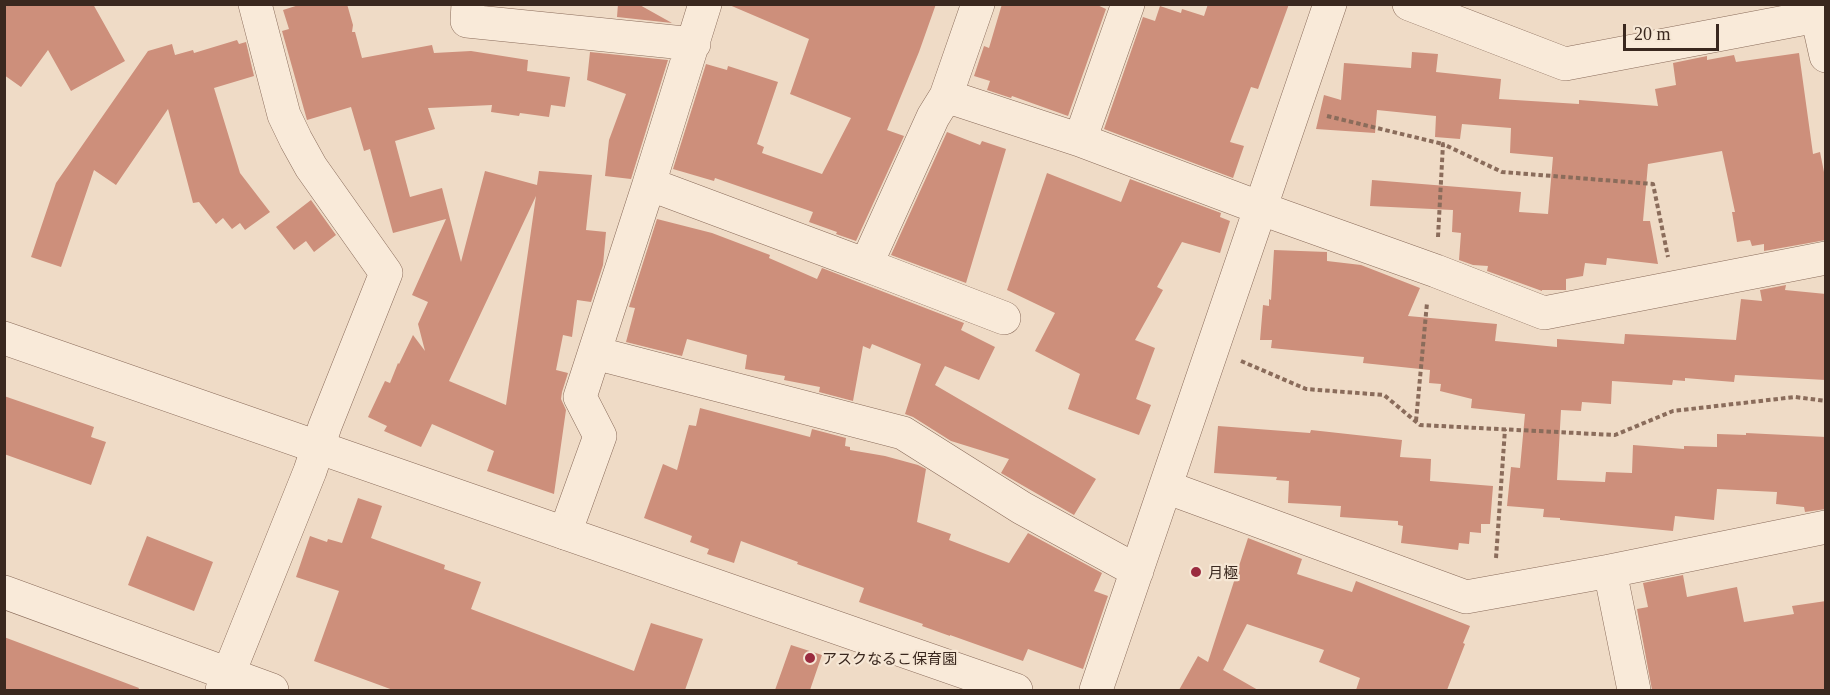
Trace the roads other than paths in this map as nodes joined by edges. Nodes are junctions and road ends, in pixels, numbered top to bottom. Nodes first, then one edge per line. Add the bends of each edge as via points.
1 (255, 4) edge
2 (468, 4) edge
3 (705, 4) edge
4 (978, 4) edge
5 (1128, 4) edge
6 (1330, 4) edge
7 (1409, 4) edge
8 (1818, 10) edge
9 (694, 44) junction
10 (1826, 56) edge
11 (946, 96) junction
12 (1080, 140) junction
13 (649, 184) junction
14 (1260, 208) junction
15 (1826, 258) edge
16 (866, 265) junction
17 (1004, 318) dead end
18 (4, 338) edge
19 (595, 353) junction
20 (318, 448) junction
21 (1166, 487) junction
22 (1826, 527) edge
23 (566, 533) junction
24 (1137, 571) junction
25 (1610, 571) junction
26 (4, 592) edge
27 (225, 682) edge
28 (272, 690) edge
29 (1016, 690) edge
30 (1096, 690) edge
31 (1634, 690) edge

1 - 20 street via 284,115 296,140 386,273
2 - 9 street via 467,21
3 - 9 street
4 - 11 street
5 - 12 street
6 - 14 street
7 - 8 street via 1565,64
8 - 10 street
9 - 13 street
11 - 12 street
11 - 16 street
12 - 14 street
13 - 16 street
13 - 19 street
14 - 15 street via 1544,313
14 - 21 street
16 - 17 street
18 - 20 street
19 - 23 street via 580,397 600,436
19 - 24 street via 903,433 1022,508
20 - 23 street
20 - 27 street
21 - 24 street
21 - 25 street via 1466,597
22 - 25 street
23 - 29 street
24 - 30 street
25 - 31 street
26 - 27 street
27 - 28 street

